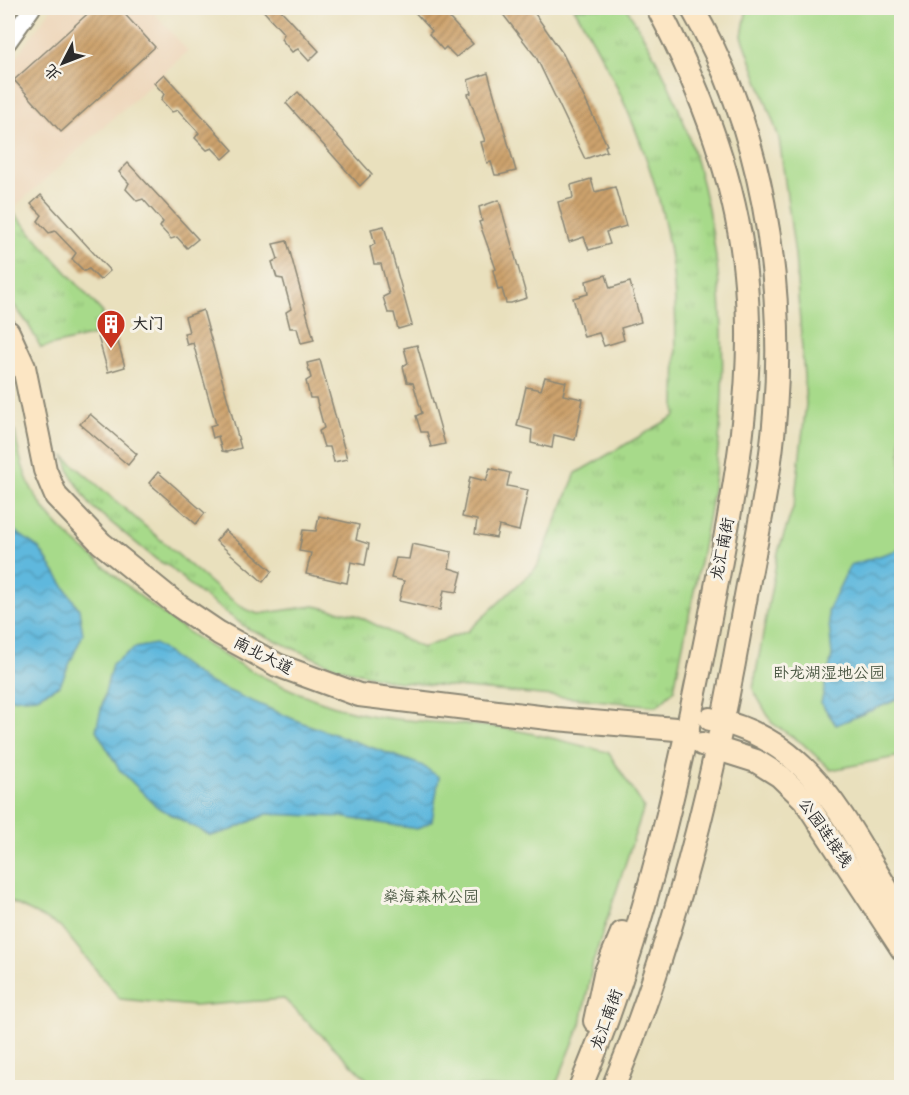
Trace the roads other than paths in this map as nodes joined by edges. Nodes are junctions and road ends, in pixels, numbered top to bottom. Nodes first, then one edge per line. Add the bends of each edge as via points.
1 (32, 8) edge
2 (658, 8) edge
3 (692, 8) edge
4 (8, 42) edge
5 (8, 332) edge
6 (723, 721) junction
7 (688, 728) junction
8 (717, 747) junction
9 (902, 913) edge
10 (902, 949) edge
11 (580, 1088) edge
12 (613, 1088) edge

1 - 4 street
2 - 7 main road, 龙汇南街 via 702,102 734,199 745,273 748,339 746,406 732,502
3 - 6 main road, 龙汇南街 via 732,87 761,189 773,266 777,341 775,415
5 - 7 main road, 南北大道 via 24,367 45,470 56,496 101,543 219,633 277,665 359,695 556,719
6 - 7 main road, 公园连接线
6 - 8 main road, 龙汇南街
6 - 9 main road, 公园连接线 via 767,739 796,758 846,820
7 - 8 main road, 公园连接线
7 - 11 main road, 龙汇南街 via 635,937 602,1037
8 - 10 main road, 公园连接线 via 756,761 780,776 804,800
8 - 12 main road, 龙汇南街 via 668,938

